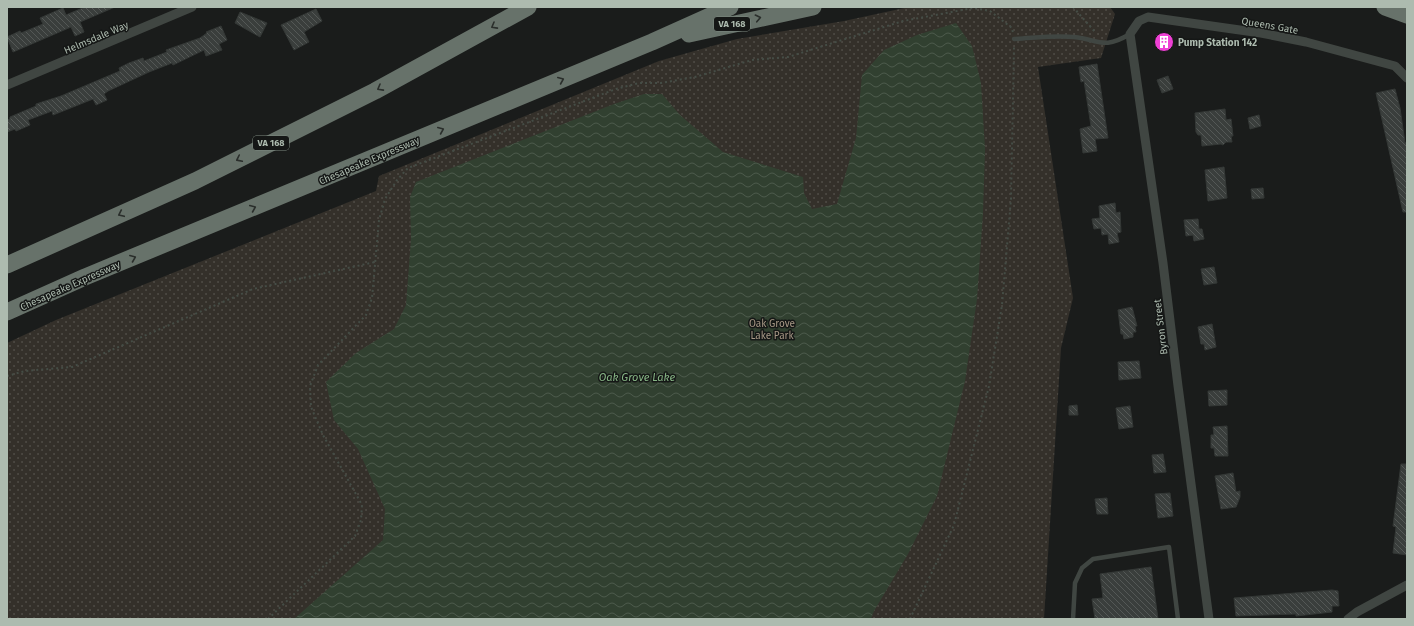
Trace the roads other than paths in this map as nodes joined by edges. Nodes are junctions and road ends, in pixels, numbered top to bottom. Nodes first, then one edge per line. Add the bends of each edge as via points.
1 (192, 7) edge
2 (528, 7) edge
3 (730, 7) edge
4 (813, 7) edge
5 (1385, 7) edge
6 (1407, 15) edge
7 (1130, 34) junction
8 (1014, 39) road end
9 (652, 42) junction
10 (1407, 78) edge
11 (7, 86) edge
12 (7, 266) edge
13 (7, 312) edge
14 (1406, 587) edge
15 (1073, 619) edge
16 (1178, 619) edge
17 (1209, 619) edge
18 (1348, 619) edge

1 - 11 street, Helmsdale Way
2 -> 12 highway, VA 168 via 375,91 195,181
3 - 9 highway, Chesapeake Expressway
9 -> 4 highway, VA 168
5 - 6 highway
7 - 8 lane via 1116,42 1100,43 1074,37
7 - 10 street, Queens Gate via 1139,21 1148,17 1261,33 1360,55 1394,66
7 - 17 street, Byron Street via 1164,263
13 -> 9 highway, Chesapeake Expressway / VA 168 via 85,277
14 - 18 street
15 - 16 lane via 1075,582 1082,568 1093,559 1169,547

